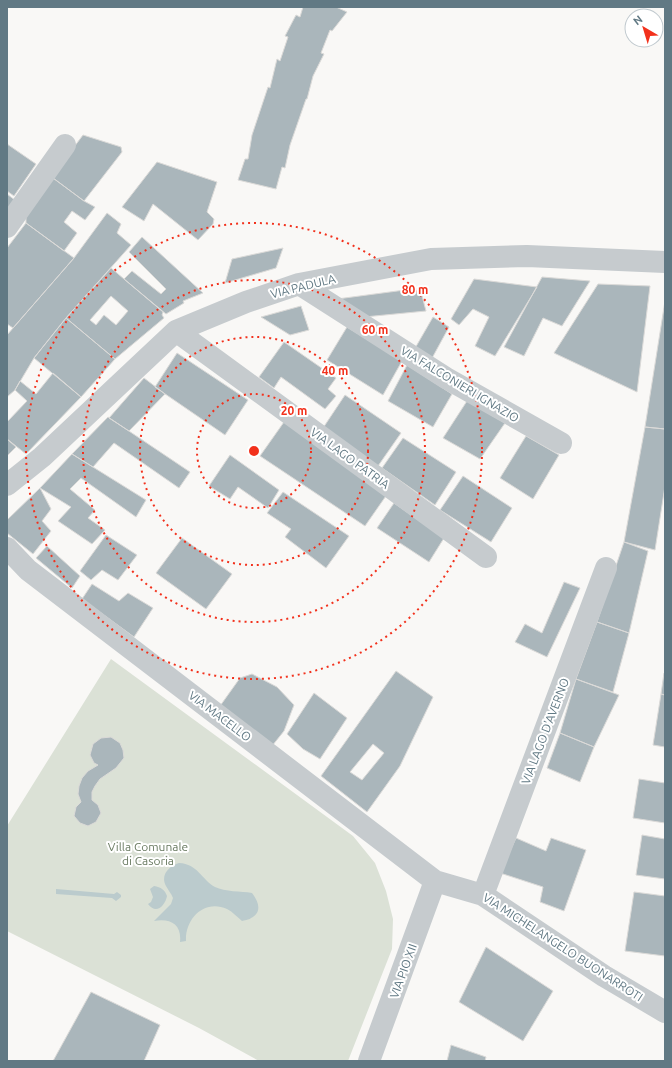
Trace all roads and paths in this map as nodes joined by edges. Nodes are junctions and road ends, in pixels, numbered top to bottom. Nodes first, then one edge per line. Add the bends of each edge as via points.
1 (65, 145) dead end
2 (7, 227) edge
3 (665, 262) edge
4 (299, 284) junction
5 (176, 331) junction
6 (561, 443) dead end
7 (7, 485) edge
8 (7, 548) edge
9 (486, 557) dead end
10 (606, 568) dead end
11 (435, 881) junction
12 (483, 895) junction
13 (665, 1012) edge
14 (369, 1061) edge

1 - 2 street
3 - 4 street, VIA PADULA via 527,256 431,259
4 - 5 street, VIA PADULA via 246,302
4 - 6 street, VIA FALCONIERI IGNAZIO via 446,378
5 - 7 street, VIA PADULA via 42,457
5 - 9 street, VIA LAGO PATRIA
8 - 11 street, VIA MACELLO via 28,570
10 - 12 street, VIA LAGO D'AVERNO
11 - 12 street, VIA MICHELANGELO BUONARROTI
11 - 14 street, VIA PIO XII
12 - 13 street, VIA MICHELANGELO BUONARROTI via 604,976

